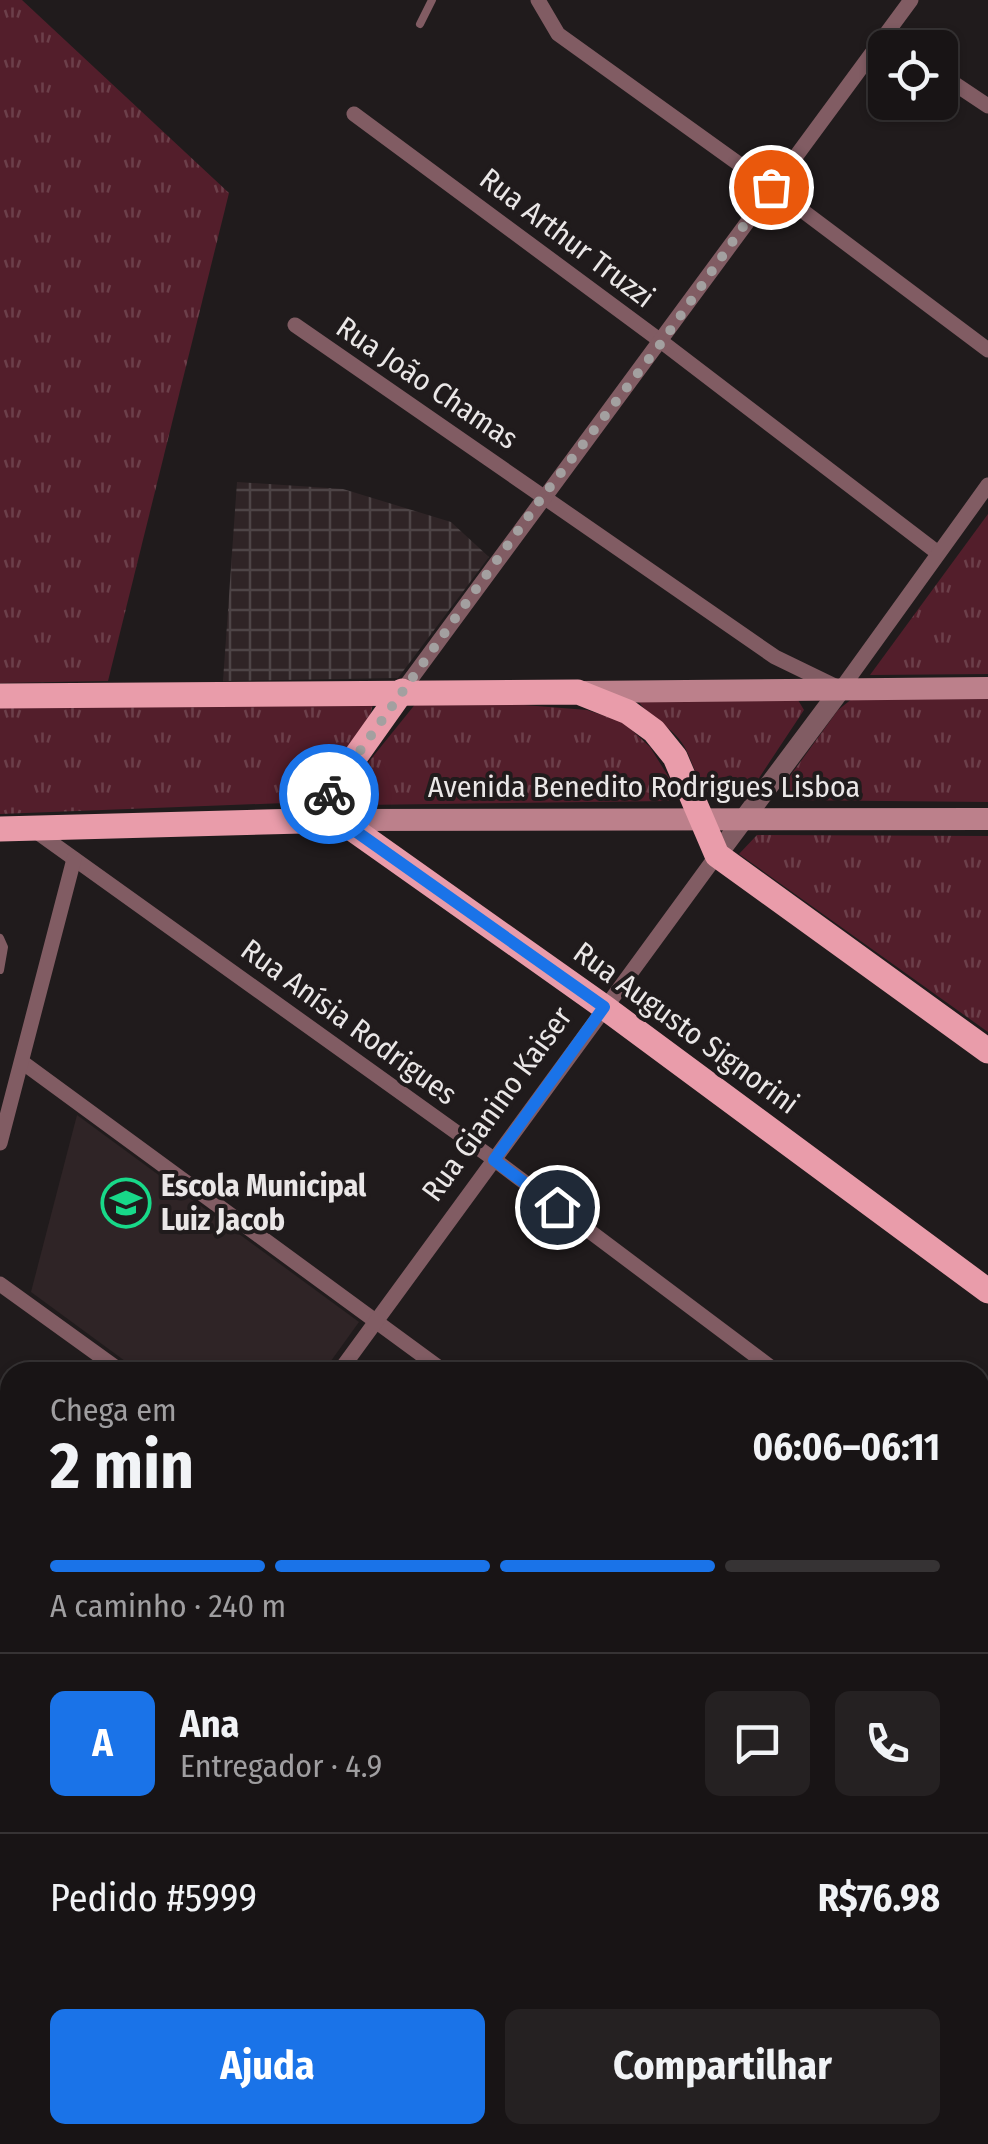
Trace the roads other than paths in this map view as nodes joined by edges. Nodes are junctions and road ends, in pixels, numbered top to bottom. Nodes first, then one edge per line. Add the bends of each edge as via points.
1 (432, 0) edge
2 (538, 0) edge
3 (911, 0) edge
4 (420, 24) dead end
5 (888, 30) edge
6 (868, 56) edge
7 (958, 86) edge
8 (988, 106) edge
9 (354, 114) dead end
10 (771, 187) junction
11 (295, 325) dead end
12 (662, 342) junction
13 (988, 350) edge
14 (988, 485) edge
15 (543, 496) junction
16 (938, 553) junction
17 (775, 657) junction
18 (988, 688) edge
19 (840, 690) junction
20 (402, 691) junction
21 (765, 691) junction
22 (578, 692) junction
23 (0, 696) edge
24 (702, 818) junction
25 (988, 819) edge
26 (343, 820) junction
27 (743, 820) junction
28 (31, 828) junction
29 (0, 829) edge
30 (717, 855) junction
31 (74, 859) junction
32 (0, 938) edge
33 (0, 970) edge
34 (604, 1007) junction
35 (988, 1052) edge
36 (22, 1062) junction
37 (0, 1143) edge
38 (494, 1160) junction
39 (0, 1284) edge
40 (988, 1290) edge
41 (376, 1322) junction
42 (108, 1362) edge
43 (346, 1362) edge
44 (431, 1362) edge
45 (764, 1362) edge

1 - 4 lane
2 - 10 street via 558,34
3 - 5 street
6 - 10 street
7 - 8 street
9 - 12 street, Rua Arthur Truzzi
10 - 12 street
10 - 13 street
11 - 15 street, Rua João Chamas
12 - 15 street
12 - 16 street, Rua Arthur Truzzi
14 - 16 street, Rua Gianino Kaiser
15 - 17 street, Rua João Chamas
15 - 20 street
16 - 19 street, Rua Gianino Kaiser
17 - 19 street, Rua João Chamas
17 - 21 street via 776,675
18 - 19 main road
19 - 21 main road
19 - 27 street, Rua Gianino Kaiser
20 - 22 main road
20 - 23 main road
20 - 26 main road via 324,801
21 - 22 main road
22 - 24 main road via 628,712 654,731 675,757
24 - 26 main road, Avenida Benedito Rodrigues Lisboa
24 - 27 main road, Avenida Benedito Rodrigues Lisboa
24 - 30 main road
25 - 27 main road, Avenida Benedito Rodrigues Lisboa
26 - 28 main road, Avenida Benedito Rodrigues Lisboa
26 - 34 main road, Rua Augusto Signorini
27 - 30 street, Rua Gianino Kaiser
28 - 29 main road, Avenida Benedito Rodrigues Lisboa
28 - 31 street, Rua Anísia Rodrigues
30 - 34 street, Rua Gianino Kaiser
30 - 35 main road
31 - 36 street
31 - 38 street, Rua Anísia Rodrigues
32 - 33 lane
34 - 38 street, Rua Gianino Kaiser
34 - 40 main road, Rua Augusto Signorini
36 - 37 street
36 - 41 street
38 - 41 street, Rua Gianino Kaiser
38 - 45 street, Rua Anísia Rodrigues
39 - 42 street
41 - 43 street, Rua Gianino Kaiser
41 - 44 street

